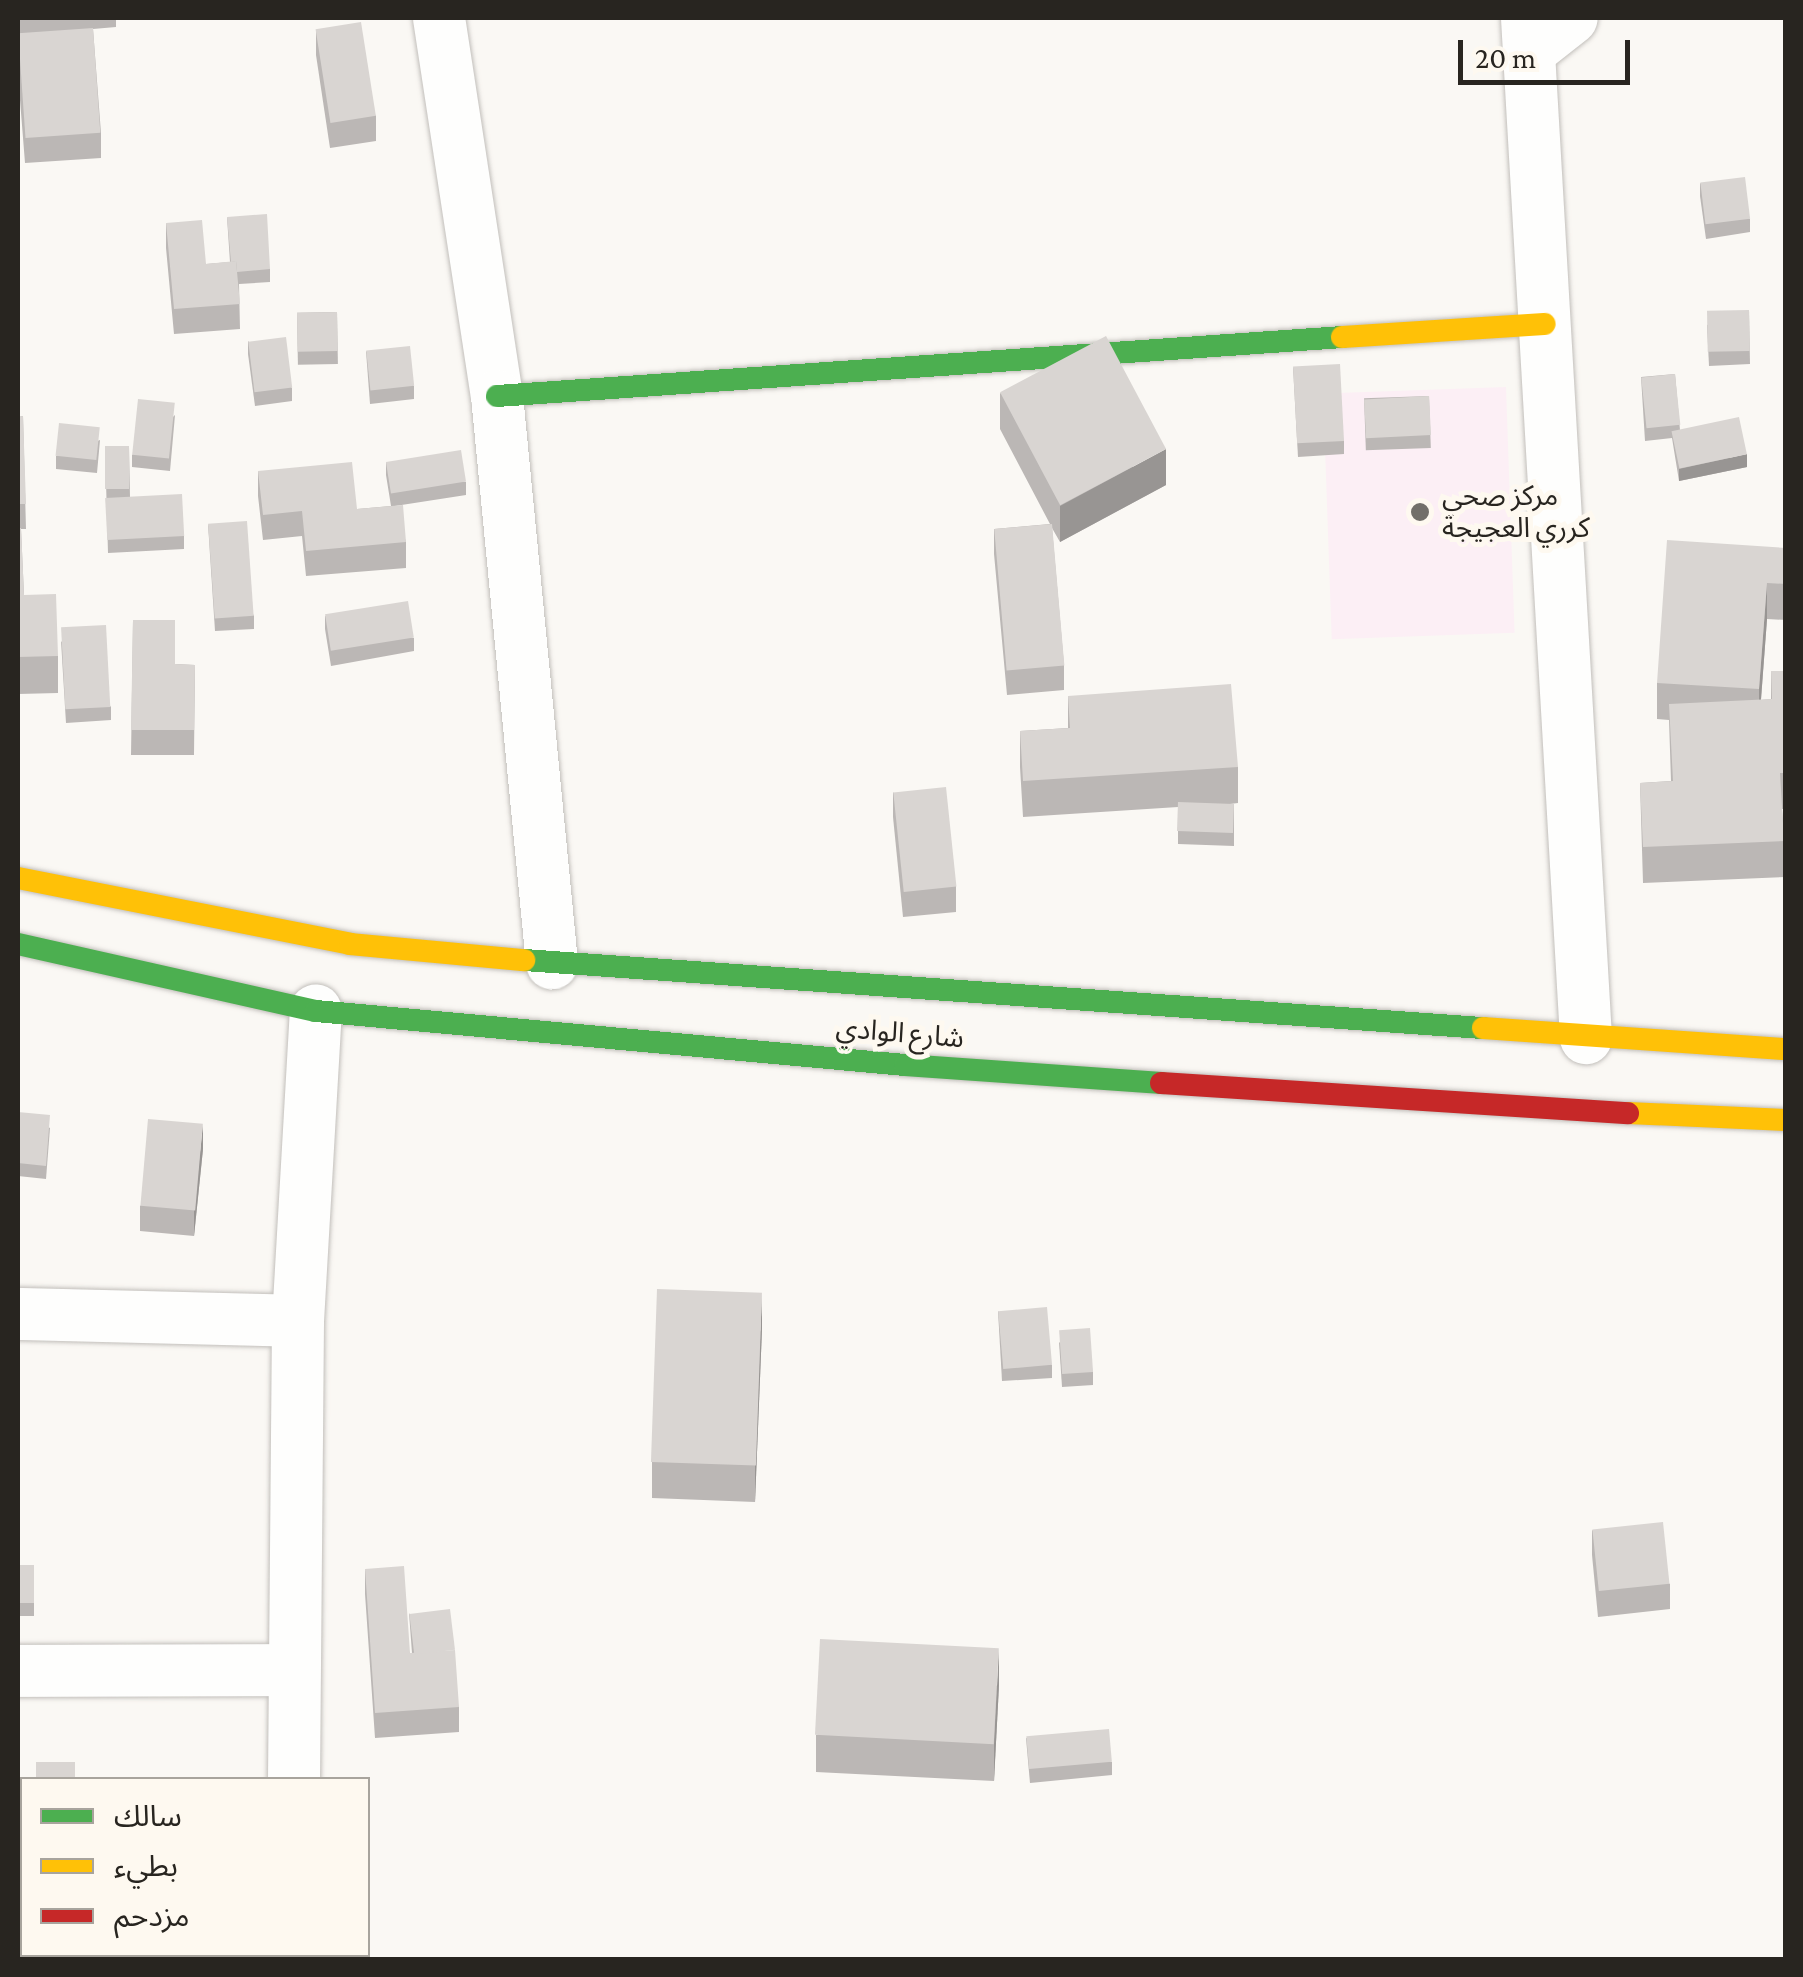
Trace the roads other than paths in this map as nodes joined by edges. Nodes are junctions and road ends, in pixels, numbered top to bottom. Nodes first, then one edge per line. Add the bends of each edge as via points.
1 (439, 18) edge
2 (1572, 18) edge
3 (1528, 34) edge
4 (1545, 324) junction
5 (497, 396) junction
6 (18, 878) edge
7 (18, 944) edge
8 (552, 963) junction
9 (316, 1011) junction
10 (1586, 1038) junction
11 (1786, 1049) edge
12 (1786, 1120) edge
13 (18, 1314) edge
14 (298, 1321) junction
15 (293, 1670) junction
16 (18, 1671) edge
17 (294, 1777) edge

1 - 5 street
2 - 3 street
3 - 4 street
4 - 5 main road
4 - 10 street
5 - 8 street
6 - 8 main road, شارع الوادي via 350,944
7 - 9 main road, شارع الوادي
8 - 10 main road, شارع الوادي
9 - 12 main road, شارع الوادي via 924,1066
9 - 14 street
10 - 11 main road, شارع الوادي
13 - 14 street
14 - 15 street
15 - 16 street
15 - 17 street

